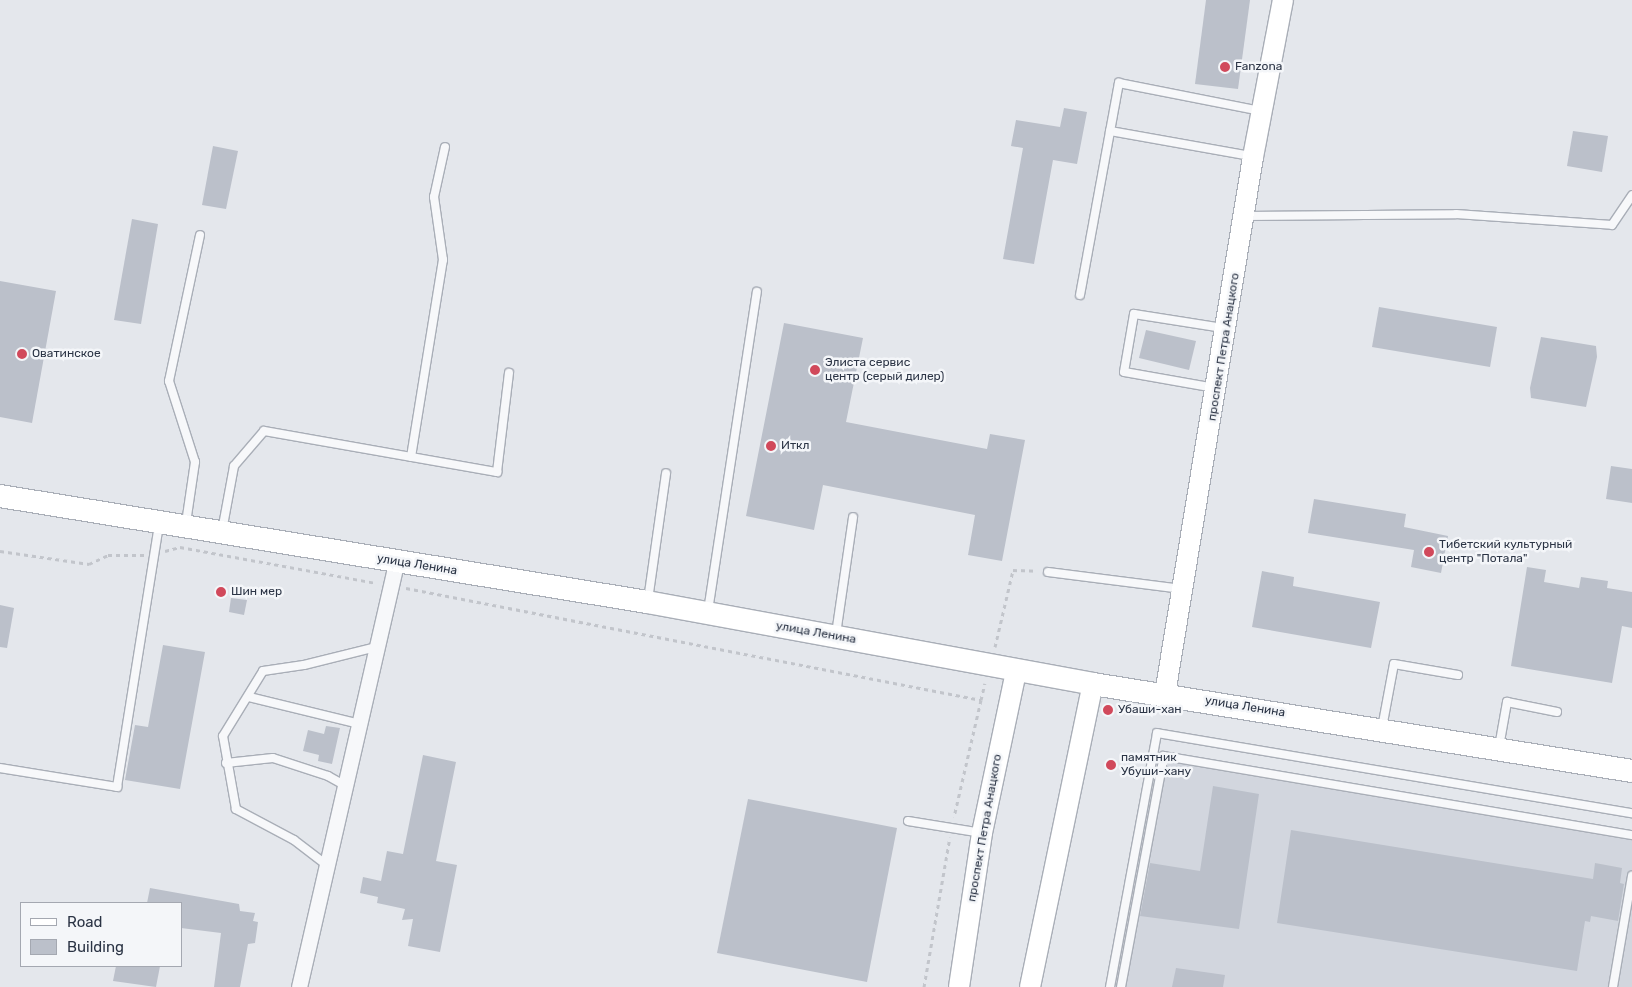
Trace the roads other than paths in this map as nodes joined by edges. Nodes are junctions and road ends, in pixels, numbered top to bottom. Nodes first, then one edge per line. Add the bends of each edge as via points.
1 (1283, 0) edge
2 (1263, 111) junction
3 (1110, 131) junction
4 (445, 147) dead end
5 (1253, 157) junction
6 (1632, 195) edge
7 (1244, 216) junction
8 (200, 235) dead end
9 (757, 292) dead end
10 (1080, 296) dead end
11 (1227, 328) junction
12 (509, 373) dead end
13 (1217, 388) junction
14 (410, 457) junction
15 (666, 473) dead end
16 (0, 496) edge
17 (853, 517) dead end
18 (159, 523) junction
19 (186, 528) junction
20 (221, 533) junction
21 (396, 562) junction
22 (1048, 572) road end
23 (1182, 589) junction
24 (648, 602) junction
25 (707, 613) junction
26 (836, 636) junction
27 (377, 647) junction
28 (1016, 671) junction
29 (1458, 675) dead end
30 (1093, 684) junction
31 (1164, 694) junction
32 (249, 697) junction
33 (1557, 712) dead end
34 (360, 724) junction
35 (1381, 730) junction
36 (1498, 749) junction
37 (226, 763) junction
38 (0, 768) edge
39 (1632, 771) edge
40 (346, 786) junction
41 (1632, 813) edge
42 (908, 821) dead end
43 (982, 833) junction
44 (1632, 835) edge
45 (328, 866) junction
46 (1632, 876) edge
47 (299, 987) edge
48 (959, 987) edge
49 (1030, 987) edge
50 (1110, 987) edge
51 (1121, 987) edge
52 (1613, 987) edge

1 - 2 main road, проспект Петра Анацкого
2 - 3 lane via 1119,83
2 - 5 main road, проспект Петра Анацкого
3 - 5 lane
3 - 10 lane
4 - 14 lane via 434,197 443,260
5 - 7 main road, проспект Петра Анацкого
6 - 7 lane via 1612,225 1456,214
7 - 11 main road, проспект Петра Анацкого
8 - 19 lane via 169,381 195,462
9 - 25 lane
11 - 13 main road, проспект Петра Анацкого
11 - 13 lane via 1134,314 1124,372
12 - 14 lane via 497,472
13 - 23 main road, проспект Петра Анацкого
14 - 20 lane via 264,431 234,466
15 - 24 lane
16 - 18 main road, улица Ленина
17 - 26 lane
18 - 19 main road, улица Ленина
18 - 38 lane via 117,787
19 - 20 main road, улица Ленина
20 - 21 main road, улица Ленина
21 - 24 main road, улица Ленина
21 - 27 street
22 - 23 lane
23 - 31 main road, проспект Петра Анацкого
24 - 25 main road, улица Ленина
25 - 26 main road, улица Ленина
26 - 28 main road, улица Ленина
27 - 32 lane via 304,665 263,671
27 - 34 street
28 - 30 main road, улица Ленина
28 - 43 main road, проспект Петра Анацкого
29 - 35 lane via 1394,664
30 - 31 main road, улица Ленина
30 - 49 main road
31 - 35 main road, улица Ленина
32 - 34 lane
32 - 37 lane via 223,736
33 - 36 lane via 1508,702
34 - 40 street
35 - 36 main road, улица Ленина
36 - 39 main road, улица Ленина
37 - 40 lane via 273,758 328,776
37 - 45 lane via 236,810 294,840
40 - 45 street
41 - 50 lane via 1157,733
42 - 43 lane
43 - 48 main road, проспект Петра Анацкого
44 - 51 lane via 1164,756
45 - 47 street
46 - 52 lane

